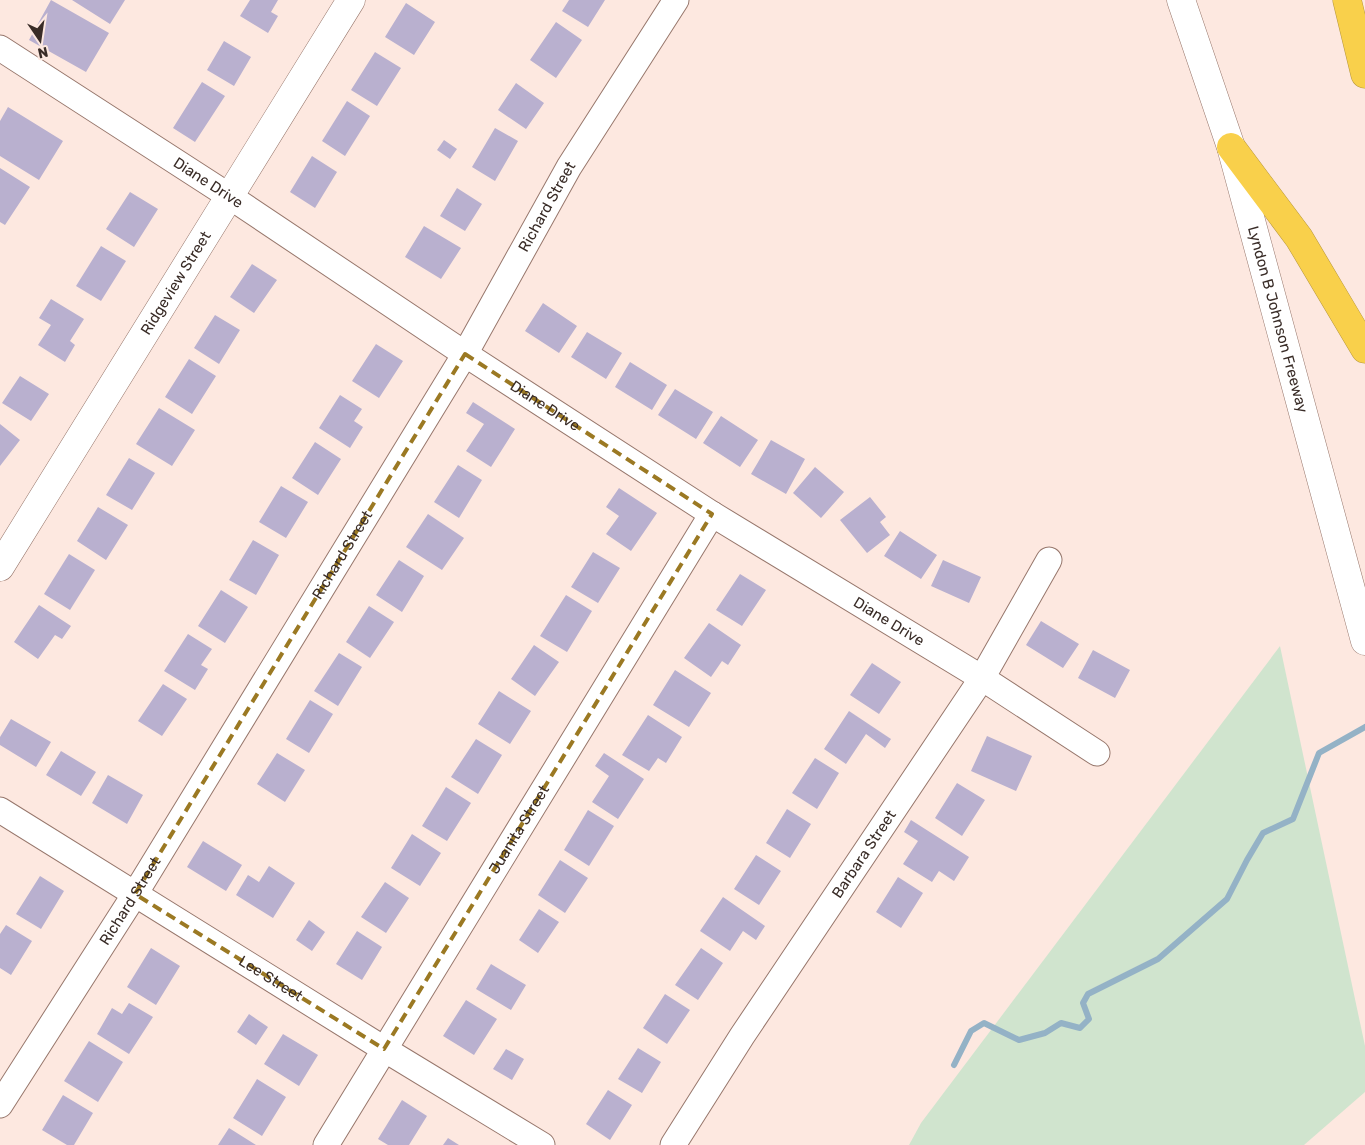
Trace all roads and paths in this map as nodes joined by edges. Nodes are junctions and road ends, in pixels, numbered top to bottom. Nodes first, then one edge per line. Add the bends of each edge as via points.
1 (351, 0) edge
2 (676, 0) edge
3 (1182, 0) edge
4 (1347, 0) edge
5 (0, 48) edge
6 (1365, 74) edge
7 (1231, 147) junction
8 (229, 196) junction
9 (1365, 349) edge
10 (465, 354) junction
11 (712, 514) junction
12 (1049, 560) dead end
13 (0, 567) edge
14 (1365, 641) edge
15 (982, 678) junction
16 (1097, 753) dead end
17 (0, 810) edge
18 (135, 894) junction
19 (384, 1049) junction
20 (0, 1105) edge
21 (326, 1145) edge
22 (542, 1145) edge
23 (674, 1145) edge

1 - 8 street, Ridgeview Street
2 - 10 street, Richard Street via 569,167
3 - 7 street, Lyndon B Johnson Freeway
4 - 6 highway
5 - 8 street, Diane Drive
7 - 9 highway via 1299,238
7 - 14 street, Lyndon B Johnson Freeway
8 - 10 street, Diane Drive
8 - 13 street, Ridgeview Street
10 - 11 street, Diane Drive
10 - 18 street, Richard Street
11 - 15 street, Diane Drive
11 - 19 street, Juanita Street
12 - 15 street, Barbara Street
15 - 16 street, Diane Drive
15 - 23 street, Barbara Street via 742,1036
17 - 18 street, Lee Street
18 - 19 street, Lee Street
18 - 20 street, Richard Street
19 - 21 street, Juanita Street
19 - 22 street, Lee Street

